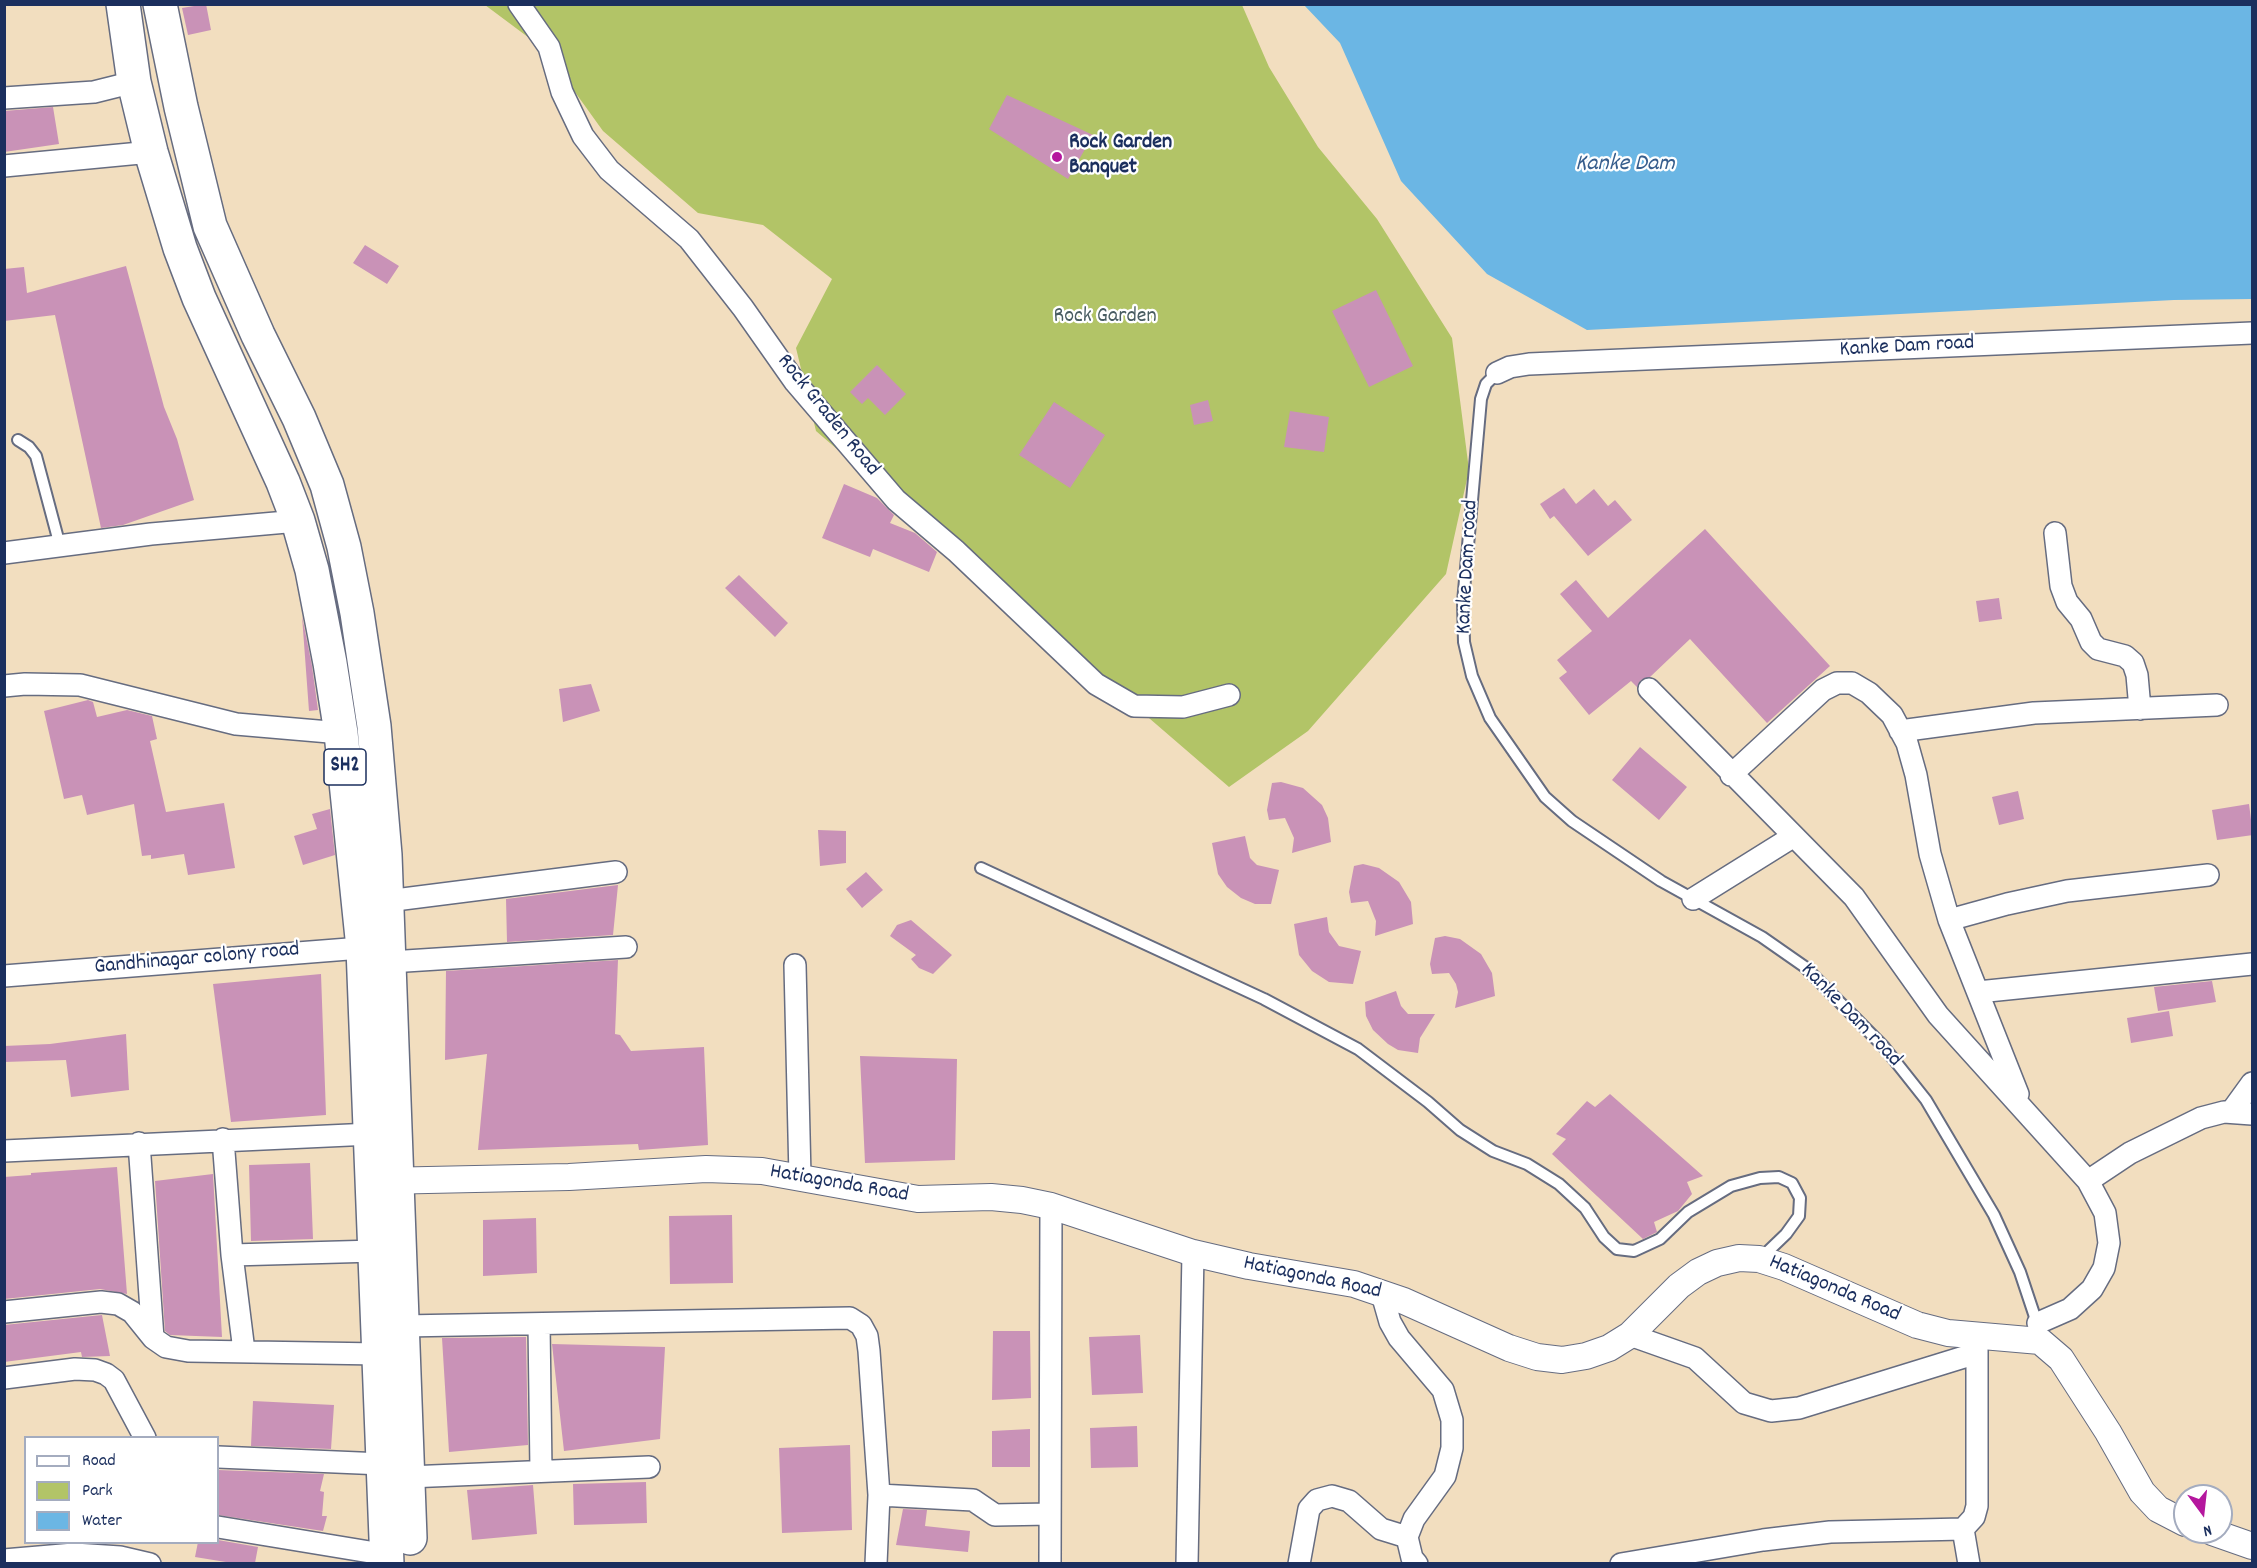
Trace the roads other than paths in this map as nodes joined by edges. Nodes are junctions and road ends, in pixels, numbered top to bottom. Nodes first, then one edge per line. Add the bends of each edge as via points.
1 (123, 4) edge
2 (160, 4) edge
3 (519, 4) edge
4 (134, 82) junction
5 (4, 98) edge
6 (151, 152) junction
7 (4, 166) edge
8 (2253, 333) edge
9 (1497, 373) joint
10 (18, 440) dead end
11 (298, 521) junction
12 (2055, 533) dead end
13 (60, 546) junction
14 (4, 554) edge
15 (4, 686) edge
16 (1649, 689) dead end
17 (1229, 695) dead end
18 (2217, 705) dead end
19 (2140, 709) junction
20 (1900, 731) junction
21 (341, 733) junction
22 (1731, 775) junction
23 (1794, 836) junction
24 (981, 868) dead end
25 (616, 872) dead end
26 (2208, 876) dead end
27 (1693, 899) junction
28 (387, 901) junction
29 (1949, 920) junction
30 (626, 947) dead end
31 (381, 952) junction
32 (2253, 964) edge
33 (795, 965) dead end
34 (4, 976) edge
35 (1978, 992) junction
36 (2253, 1083) edge
37 (2023, 1107) junction
38 (2231, 1112) junction
39 (2253, 1114) edge
40 (371, 1134) junction
41 (224, 1139) junction
42 (139, 1143) junction
43 (4, 1151) edge
44 (800, 1177) junction
45 (385, 1181) junction
46 (2088, 1181) junction
47 (1052, 1206) junction
48 (375, 1251) junction
49 (1193, 1253) junction
50 (232, 1255) junction
51 (1759, 1259) junction
52 (1382, 1294) junction
53 (4, 1312) edge
54 (538, 1324) junction
55 (403, 1326) junction
56 (2039, 1332) junction
57 (1630, 1335) junction
58 (153, 1338) junction
59 (1977, 1345) junction
60 (244, 1351) junction
61 (380, 1353) junction
62 (4, 1378) edge
63 (144, 1436) edge
64 (219, 1457) edge
65 (649, 1467) dead end
66 (395, 1471) junction
67 (541, 1471) junction
68 (879, 1495) junction
69 (1050, 1514) junction
70 (2173, 1516) edge
71 (219, 1527) edge
72 (1963, 1529) junction
73 (1407, 1537) junction
74 (2233, 1539) edge
75 (2253, 1546) edge
76 (4, 1560) edge
77 (395, 1560) edge
78 (150, 1563) edge
79 (876, 1563) edge
80 (1050, 1563) edge
81 (1187, 1563) edge
82 (1299, 1563) edge
83 (1416, 1563) edge
84 (1621, 1563) edge
85 (1969, 1563) edge

1 - 4 main road, SH2
2 - 28 main road, SH2 via 210,226 303,428 327,486 344,547 374,726
3 - 17 street, Rock Graden Road via 549,47 562,92 583,136 609,170 689,239 795,382 896,500 956,551 1096,684 1134,706 1183,707
4 - 5 street via 94,92
4 - 6 main road, SH2
6 - 7 street
6 - 11 main road, SH2 via 199,298
8 - 9 street, Kanke Dam road via 1529,364
9 - 27 lane, Kanke Dam road via 1486,384 1481,399 1463,602 1464,642 1472,676 1490,718 1545,797 1605,845
10 - 13 lane via 36,456
11 - 13 street
11 - 21 main road, SH2 via 312,570
12 - 19 street via 2061,586 2067,602 2098,649 2125,656 2133,663 2138,675
13 - 14 street
15 - 21 street via 81,685 237,724
16 - 22 street
18 - 19 street
19 - 20 street via 2034,713
20 - 22 street via 1892,716 1869,693 1852,683 1837,683 1823,690
20 - 29 street via 1916,776 1930,854
21 - 31 main road, SH2
22 - 23 street
23 - 27 street
23 - 37 street via 1854,897 1938,1015
24 - 51 lane via 1264,999 1358,1049 1460,1130 1559,1184 1585,1208 1617,1249 1634,1251 1660,1239 1688,1212 1731,1186 1779,1177 1792,1183 1800,1198 1799,1216
25 - 28 street
26 - 29 street via 2067,891
27 - 56 lane, Kanke Dam road via 1762,937 1805,967 1884,1047 1926,1100 1971,1173 2020,1272
28 - 31 main road, SH2
29 - 35 street
30 - 31 street, Gandhinagar colony road
31 - 34 street, Gandhinagar colony road
31 - 40 main road, SH2
31 - 45 main road, SH2
32 - 35 street
33 - 44 street
35 - 37 street
36 - 38 street
37 - 46 street
38 - 39 street
38 - 46 street via 2201,1118 2166,1134
40 - 41 street
40 - 45 main road, SH2
41 - 42 street
41 - 50 street
42 - 43 street
42 - 58 street
44 - 45 street, Hatiagonda Road via 706,1169
44 - 47 street, Hatiagonda Road via 918,1199 991,1197
45 - 48 main road, SH2
45 - 55 main road, SH2
46 - 56 street via 2105,1214 2109,1243 2103,1268 2092,1289
47 - 49 street, Hatiagonda Road
47 - 69 street
48 - 50 street
48 - 61 main road, SH2
49 - 52 street, Hatiagonda Road via 1354,1284
49 - 81 street
50 - 60 street
51 - 57 street, Hatiagonda Road via 1739,1258 1698,1272
51 - 59 street, Hatiagonda Road via 1917,1325
52 - 57 street, Hatiagonda Road via 1537,1357 1586,1356
52 - 73 street via 1395,1330 1411,1355 1443,1390 1452,1420 1452,1448 1445,1476 1414,1520
53 - 58 street via 101,1302 118,1304 132,1312
54 - 55 street
54 - 67 street
54 - 68 street via 850,1318 861,1325 867,1336
55 - 66 main road, SH2
56 - 59 street, Hatiagonda Road
56 - 70 street via 2108,1432 2142,1492 2158,1509
57 - 59 street via 1695,1358 1744,1403 1771,1411 1799,1408
58 - 60 street via 166,1347 188,1351
59 - 72 street via 1977,1506 1974,1517
60 - 61 street
61 - 66 main road, SH2
62 - 63 street via 75,1369 106,1374 114,1380
64 - 66 street
65 - 67 street
66 - 67 street
66 - 77 main road, SH2
68 - 69 street via 973,1500 995,1515
68 - 79 street
69 - 80 street
71 - 77 street
72 - 84 street via 1830,1532
72 - 85 street
73 - 82 street via 1381,1529 1349,1501 1332,1496 1317,1500 1309,1509
73 - 83 street
74 - 75 street
76 - 78 street via 74,1554

